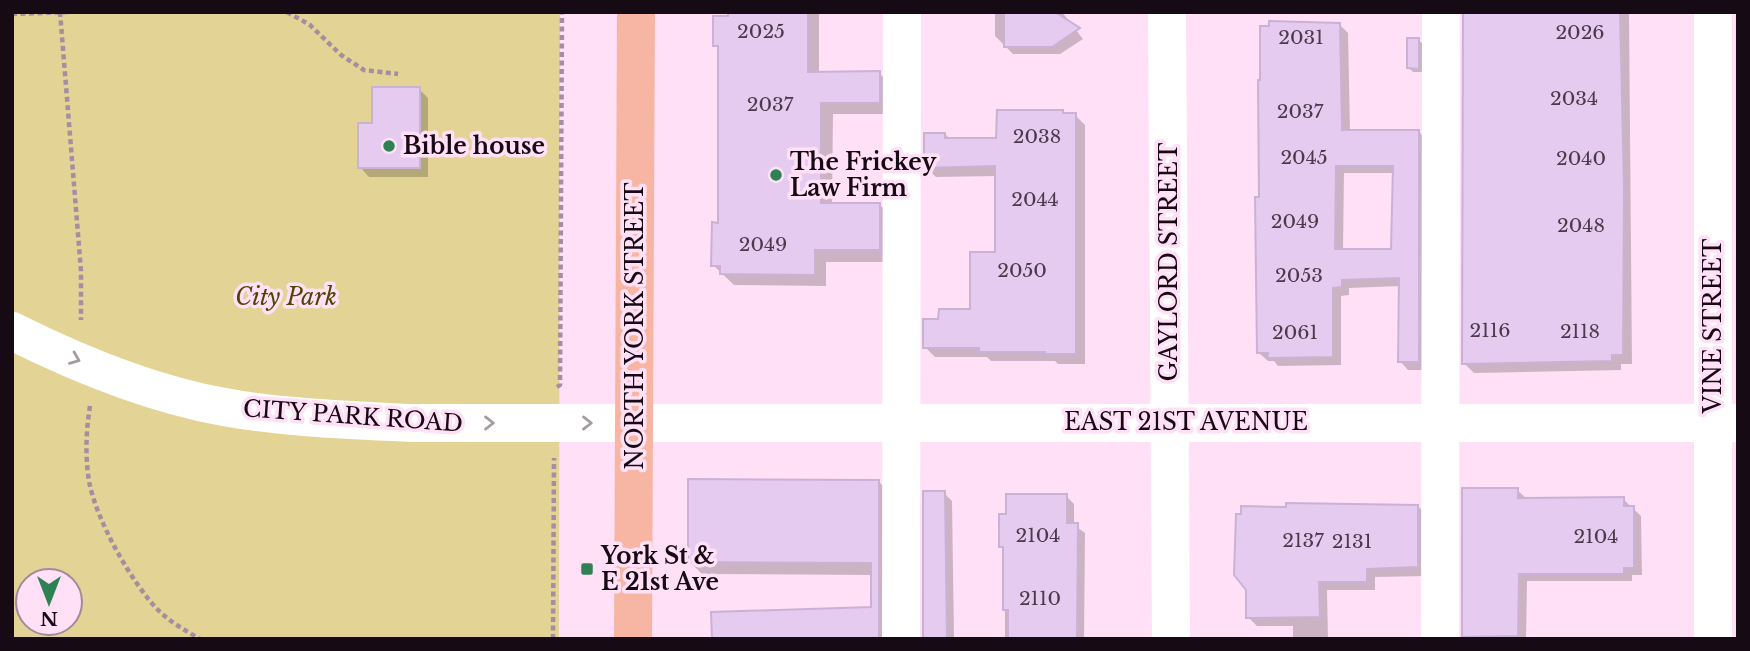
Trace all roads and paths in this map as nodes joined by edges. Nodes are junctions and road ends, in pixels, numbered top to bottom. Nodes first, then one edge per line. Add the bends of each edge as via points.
1 (71, 12) edge
2 (287, 12) edge
3 (562, 12) edge
4 (636, 12) edge
5 (902, 12) edge
6 (1167, 12) edge
7 (1441, 12) edge
8 (1713, 12) edge
9 (60, 13) edge
10 (12, 14) edge
11 (398, 74) dead end
12 (81, 320) dead end
13 (12, 331) edge
14 (91, 402) dead end
15 (547, 410) junction
16 (901, 422) junction
17 (1440, 422) junction
18 (634, 423) junction
19 (1171, 423) junction
20 (1725, 423) edge
21 (554, 466) dead end
22 (1721, 618) edge
23 (200, 639) edge
24 (554, 639) edge
25 (633, 639) edge
26 (901, 639) edge
27 (1171, 639) edge
28 (1440, 639) edge

1 - 9 path
2 - 11 path via 364,70
3 - 15 path via 560,385
4 - 18 main road, NORTH YORK STREET
5 - 16 street
6 - 19 street, GAYLORD STREET
7 - 17 street
8 - 20 street, VINE STREET
9 - 10 path
9 - 12 path
13 -> 15 street, CITY PARK ROAD via 109,373 222,407 373,421
14 - 23 path via 87,454 97,509 114,545 160,611
15 -> 18 street, CITY PARK ROAD
16 - 18 street, EAST 21ST AVENUE
16 - 19 street, EAST 21ST AVENUE
16 - 26 street
17 - 19 street, EAST 21ST AVENUE
17 - 20 street, EAST 21ST AVENUE
17 - 28 street
18 - 25 main road, NORTH YORK STREET
19 - 27 street, GAYLORD STREET
20 - 22 street, VINE STREET
21 - 24 path

